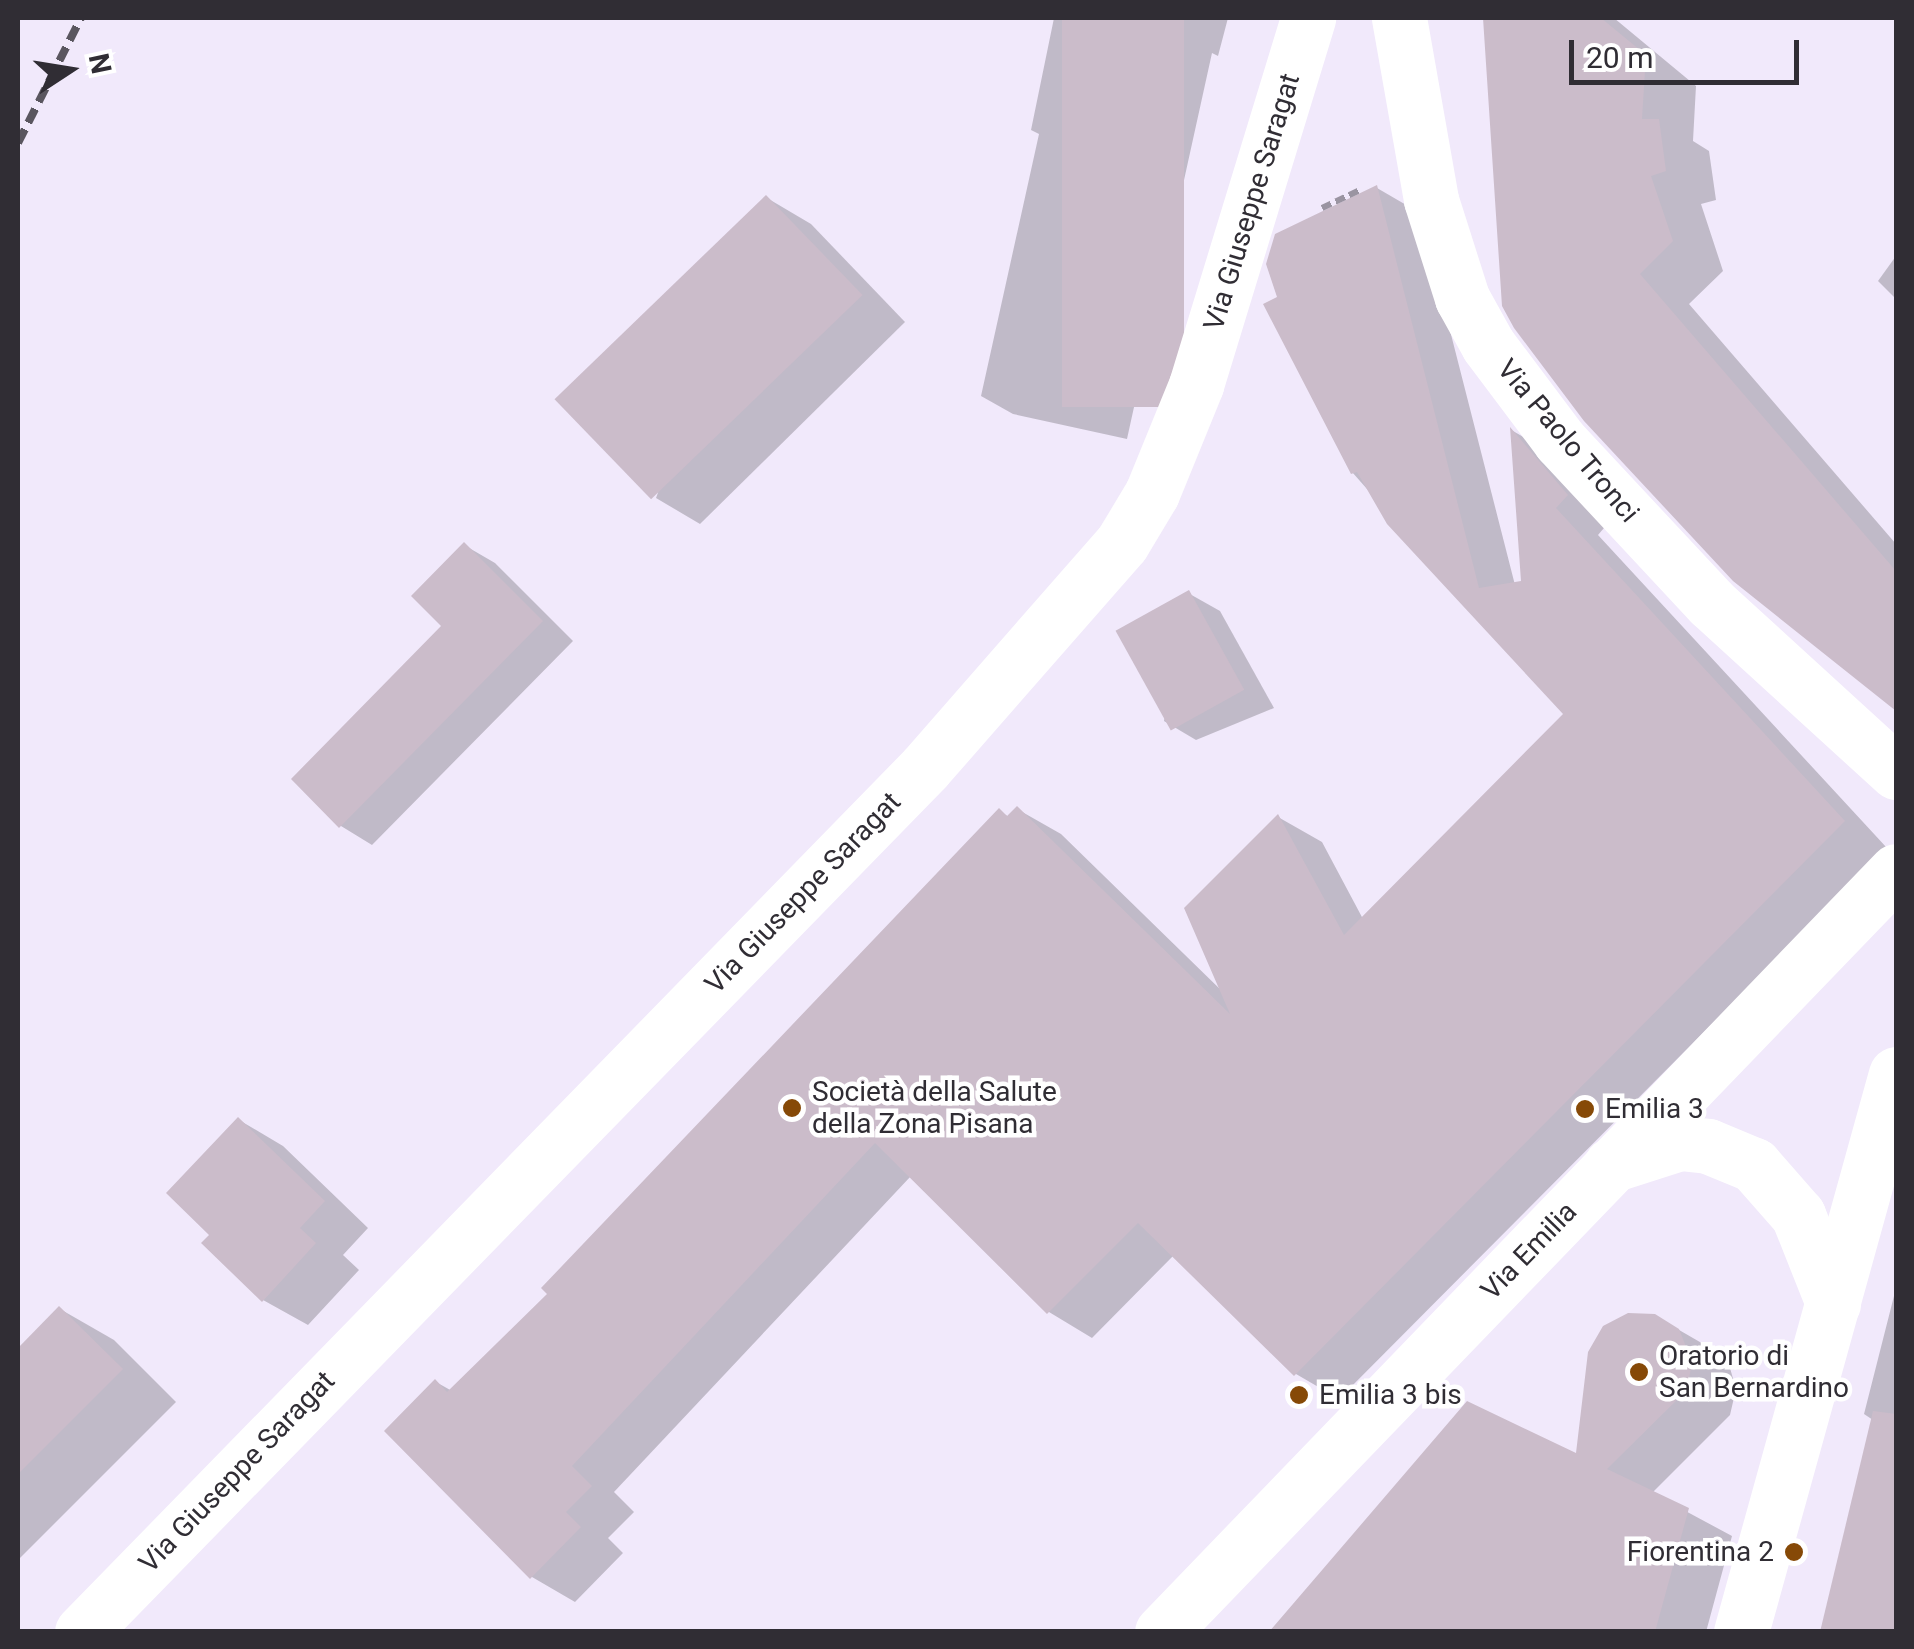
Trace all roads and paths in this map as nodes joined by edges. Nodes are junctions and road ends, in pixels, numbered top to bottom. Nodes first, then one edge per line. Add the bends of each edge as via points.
1 (1308, 18) edge
2 (1399, 18) edge
3 (1896, 772) edge
4 (1896, 871) edge
5 (1896, 1074) edge
6 (1611, 1165) junction
7 (1834, 1304) junction
8 (82, 1632) edge
9 (1162, 1632) edge
10 (1741, 1632) edge

1 - 8 street, Via Giuseppe Saragat via 1196,386 1152,493 1122,543 925,768
2 - 3 street, Via Paolo Tronci via 1431,200 1462,298 1488,345 1560,440 1711,602
4 - 6 street, Via Emilia
5 - 7 street
6 - 7 street via 1680,1143 1708,1146 1754,1165 1798,1215
6 - 9 street, Via Emilia
7 - 10 street

